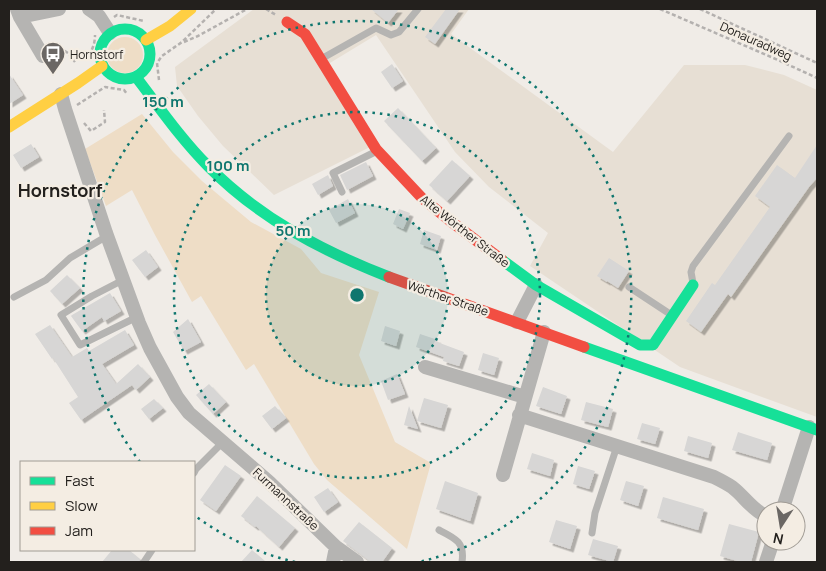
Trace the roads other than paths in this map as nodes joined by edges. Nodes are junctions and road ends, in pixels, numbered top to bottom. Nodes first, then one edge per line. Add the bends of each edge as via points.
1 (59, 9) edge
2 (89, 9) edge
3 (192, 9) edge
4 (418, 9) edge
5 (18, 13) edge
6 (287, 22) dead end
7 (107, 28) junction
8 (146, 40) junction
9 (43, 56) dead end
10 (321, 59) junction
11 (98, 69) junction
12 (136, 77) junction
13 (61, 94) junction
14 (9, 127) edge
15 (789, 136) dead end
16 (378, 150) junction
17 (342, 192) dead end
18 (107, 236) junction
19 (123, 280) junction
20 (536, 284) junction
21 (693, 285) joint
22 (629, 287) dead end
23 (14, 297) dead end
24 (672, 316) junction
25 (137, 317) junction
26 (517, 322) junction
27 (544, 332) junction
28 (425, 367) dead end
29 (525, 397) junction
30 (519, 415) junction
31 (813, 429) edge
32 (223, 442) junction
33 (617, 446) junction
34 (195, 471) edge
35 (503, 475) dead end
36 (786, 501) edge
37 (756, 510) edge
38 (439, 530) dead end
39 (592, 533) dead end
40 (336, 546) junction
41 (151, 551) edge
42 (144, 562) edge
43 (332, 562) edge
44 (357, 562) edge
45 (462, 562) edge

1 - 5 street
2 - 7 street
3 - 8 street
4 - 10 lane via 399,32 391,35 376,28
5 - 9 street
6 - 10 street, Alte Wörther Straße via 305,34
7 - 8 street via 134,30
7 - 11 street
8 - 12 street via 150,48 148,65
10 - 16 street, Alte Wörther Straße
11 - 12 street via 121,79
11 - 13 street
12 - 26 street, Wörther Straße via 208,165 249,202 289,230 360,266
13 - 14 street
13 - 18 street, Furmannstraße
15 - 21 lane via 693,266
16 - 17 lane via 333,173
16 - 20 street, Alte Wörther Straße via 422,198
18 - 19 street, Furmannstraße
18 - 23 lane via 70,258 46,280
19 - 25 street, Furmannstraße
19 - 25 lane via 62,315 80,345
20 - 24 street, Alte Wörther Straße via 640,346 653,345
20 - 26 street
21 - 24 street, Alte Wörther Straße
22 - 24 lane
25 - 32 street, Furmannstraße via 177,397 189,413
26 - 27 street, Wörther Straße
27 - 29 street
27 - 31 street, Wörther Straße
28 - 29 street
29 - 30 street
30 - 33 street
30 - 35 street
31 - 36 street
32 - 34 lane
32 - 40 street, Furmannstraße
33 - 37 street via 725,482
33 - 39 lane via 595,512
38 - 45 lane via 461,546
40 - 43 street
40 - 44 street, Furmannstraße
41 - 42 lane

